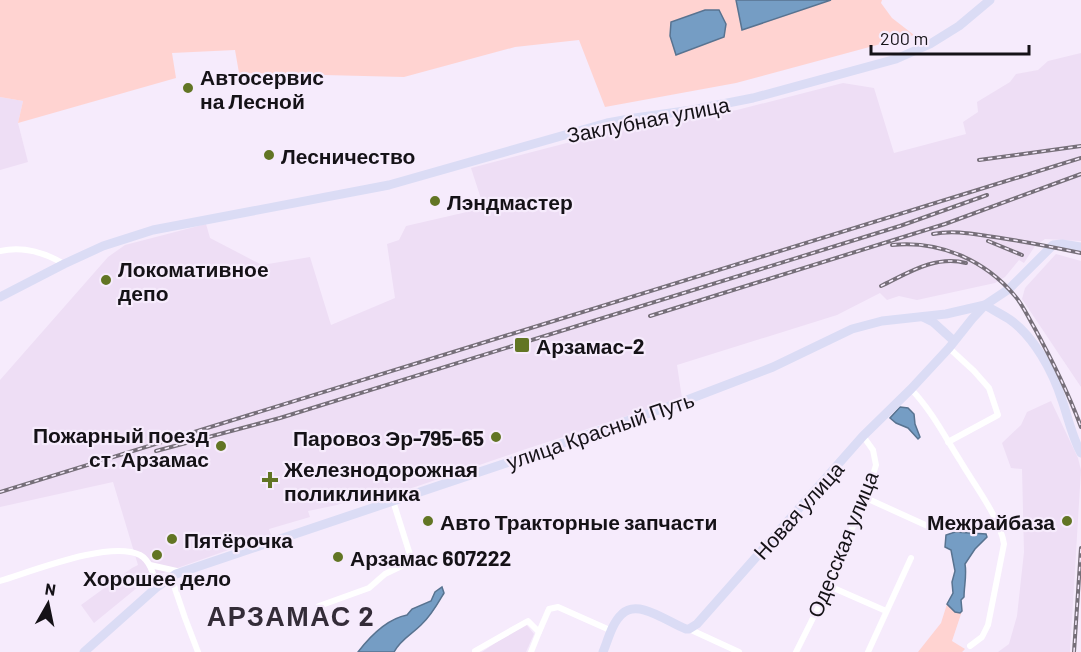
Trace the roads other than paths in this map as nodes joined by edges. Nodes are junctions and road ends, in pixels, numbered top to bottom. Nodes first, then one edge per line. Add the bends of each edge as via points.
1 (990, 0) edge
2 (1081, 247) edge
3 (0, 251) edge
4 (64, 264) junction
5 (0, 297) edge
6 (985, 305) junction
7 (946, 314) junction
8 (923, 317) junction
9 (961, 333) junction
10 (952, 345) junction
11 (911, 389) junction
12 (863, 436) junction
13 (948, 442) junction
14 (1081, 453) edge
15 (866, 498) junction
16 (393, 501) junction
17 (932, 528) dead end
18 (911, 558) dead end
19 (150, 565) junction
20 (181, 572) junction
21 (171, 577) junction
22 (0, 581) edge
23 (829, 586) junction
24 (157, 587) junction
25 (319, 606) dead end
26 (886, 611) junction
27 (689, 629) junction
28 (612, 631) junction
29 (538, 632) junction
30 (970, 646) dead end
31 (725, 649) edge
32 (475, 651) edge
33 (84, 652) edge
34 (198, 652) edge
35 (531, 652) edge
36 (603, 652) edge
37 (739, 652) edge
38 (796, 652) edge
39 (868, 652) edge

1 - 4 main road, Заклубная улица via 959,26 896,59 753,98 607,123 389,185 153,230
2 - 6 main road, улица Красный Путь via 1052,247 1009,289
3 - 4 street via 35,251
4 - 5 main road, Заклубная улица
6 - 7 main road, улица Красный Путь
6 - 9 main road, Новая улица
6 - 14 main road via 1011,320 1049,368
7 - 8 main road, улица Красный Путь
7 - 9 main road via 959,322
8 - 10 main road via 933,322
8 - 16 main road, улица Красный Путь via 852,329 738,381
9 - 10 main road, Новая улица
10 - 11 main road, Новая улица
10 - 13 street via 989,388 998,415
11 - 12 main road, Новая улица
11 - 13 street via 924,402
12 - 15 street, Одесская улица via 873,450 876,465
12 - 27 main road, Новая улица
13 - 30 street via 993,514 1004,544 988,625 982,637
15 - 17 street
15 - 23 street, Одесская улица
16 - 20 main road, улица Красный Путь
16 - 25 street via 412,561 385,574 369,588
18 - 26 street
19 - 20 street
19 - 22 street via 142,555 124,550 105,552
19 - 24 street
20 - 21 main road, улица Красный Путь
21 - 24 main road, улица Красный Путь
21 - 34 street
23 - 26 street
23 - 38 street, Одесская улица
24 - 33 main road, улица Красный Путь
26 - 39 street
27 - 28 main road via 649,611 630,608
27 - 31 street
28 - 29 street via 558,607 549,609
28 - 36 main road
29 - 32 street via 528,621
29 - 35 street
31 - 37 street

